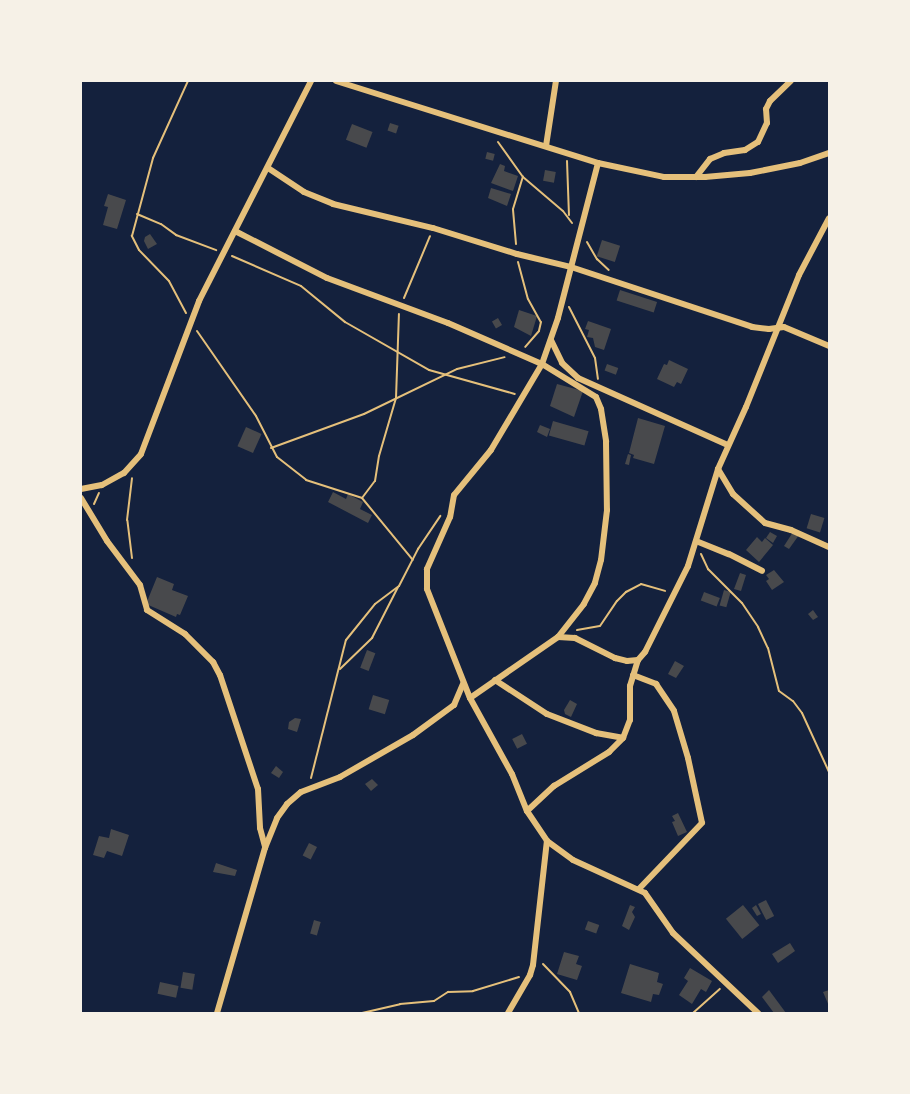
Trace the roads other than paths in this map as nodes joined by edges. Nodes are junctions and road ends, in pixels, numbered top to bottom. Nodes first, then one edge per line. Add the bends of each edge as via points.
1 (311, 81) edge
2 (336, 81) edge
3 (556, 81) edge
4 (791, 81) edge
5 (546, 146) junction
6 (829, 153) edge
7 (598, 163) junction
8 (268, 168) junction
9 (696, 177) junction
10 (829, 218) edge
11 (235, 231) junction
12 (571, 267) junction
13 (777, 327) junction
14 (550, 340) junction
15 (829, 346) edge
16 (542, 364) junction
17 (728, 445) junction
18 (718, 469) junction
19 (81, 489) edge
20 (81, 498) edge
21 (697, 542) junction
22 (829, 547) edge
23 (762, 571) dead end
24 (558, 637) junction
25 (638, 660) junction
26 (633, 675) junction
27 (495, 680) junction
28 (464, 684) junction
29 (470, 698) junction
30 (623, 738) junction
31 (527, 811) junction
32 (547, 841) junction
33 (266, 848) junction
34 (639, 889) junction
35 (218, 1013) edge
36 (508, 1013) edge
37 (758, 1013) edge

1 - 8 street
2 - 5 street
3 - 5 street
4 - 9 street via 770,101 766,109 768,123 758,142 745,150 710,159
5 - 7 street
6 - 9 street via 750,173
7 - 9 street via 664,177
7 - 12 street
8 - 11 street
8 - 12 street via 304,192 333,204
10 - 13 street
11 - 16 street via 308,269
11 - 19 street via 190,322 135,463 102,485
12 - 13 street via 752,327
12 - 14 street
13 - 15 street via 795,330
13 - 17 street
14 - 16 street
14 - 17 street via 562,363 597,388
16 - 24 street via 596,397 606,442 607,510 601,560 584,604
16 - 28 street via 482,464 454,495 450,517 427,569 431,604
17 - 18 street
18 - 21 street
18 - 22 street via 733,494 765,523
20 - 33 street via 140,585 147,610 185,634 213,662 220,675 258,789 260,828
21 - 23 street
21 - 25 street via 675,597
24 - 25 street via 567,636 615,658
24 - 27 street
25 - 26 street
26 - 30 street via 630,720
26 - 34 street via 656,684 674,711 702,823
27 - 29 street
27 - 30 street via 547,714 596,733
28 - 29 street
28 - 33 street via 454,705 413,735 340,777 301,792 282,811
29 - 31 street via 512,774
30 - 31 street via 609,752 554,786
31 - 32 street
32 - 34 street via 573,860
32 - 36 street via 535,955 530,975
33 - 35 street
34 - 37 street via 673,933

